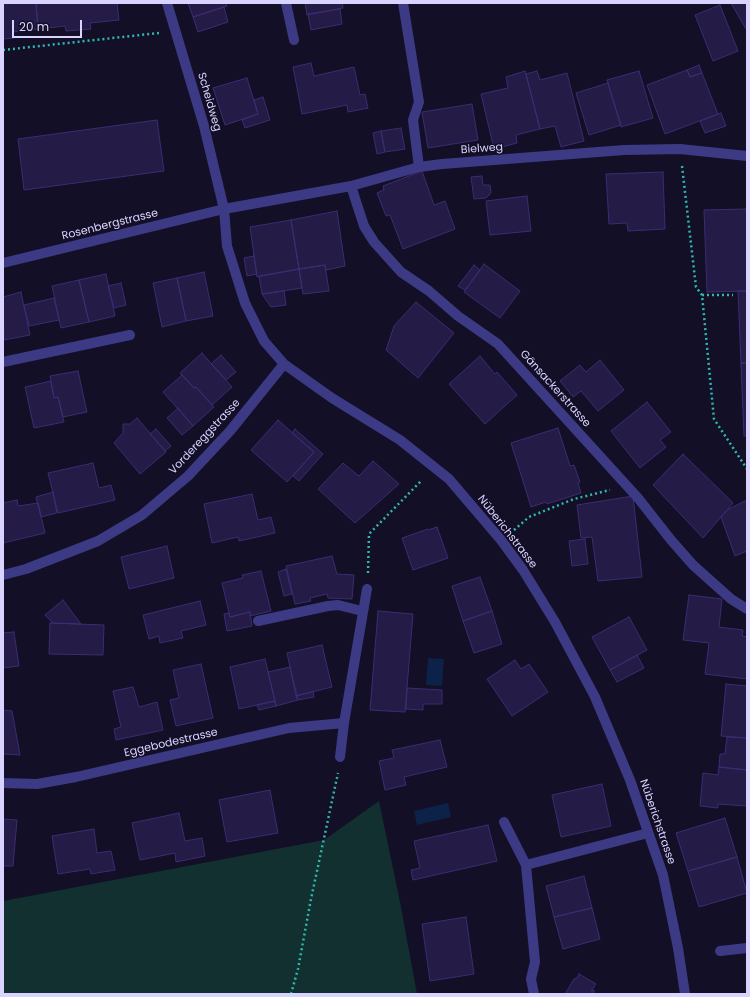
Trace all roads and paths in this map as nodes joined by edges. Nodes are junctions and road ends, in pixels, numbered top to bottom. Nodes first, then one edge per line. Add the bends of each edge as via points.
1 (167, 3) edge
2 (286, 3) edge
3 (402, 3) edge
4 (175, 32) junction
5 (294, 40) dead end
6 (3, 50) edge
7 (680, 149) junction
8 (747, 156) edge
9 (419, 167) junction
10 (351, 186) junction
11 (224, 209) junction
12 (3, 263) edge
13 (702, 295) junction
14 (733, 295) dead end
15 (130, 335) dead end
16 (3, 362) edge
17 (284, 364) junction
18 (434, 468) junction
19 (747, 468) edge
20 (626, 486) junction
21 (501, 540) junction
22 (3, 575) edge
23 (367, 589) joint
24 (747, 609) edge
25 (362, 612) junction
26 (258, 621) dead end
27 (344, 724) junction
28 (340, 757) joint
29 (3, 783) edge
30 (504, 822) dead end
31 (648, 833) junction
32 (526, 865) junction
33 (747, 948) edge
34 (720, 951) dead end
35 (291, 994) edge
36 (534, 994) edge
37 (685, 994) edge

1 - 4 street, Scheidweg
2 - 5 street
3 - 9 street via 420,102 413,120
4 - 6 path
4 - 11 street, Scheidweg via 204,126
7 - 8 street, Bielweg
7 - 9 street, Bielweg via 617,151
7 - 13 path via 696,287
9 - 10 street, Bielweg
10 - 11 street, Bielweg
10 - 20 street, Gänsackerstrasse via 364,226 374,242 401,272 498,344
11 - 12 street, Rosenbergstrasse
11 - 17 street, Nüberichstrasse via 227,246 245,303 264,341
13 - 14 path
13 - 19 path via 714,420
15 - 16 street
17 - 18 street, Nüberichstrasse via 332,398 400,440
17 - 22 street, Vordereggstrasse via 230,431 188,476 142,515 98,541 26,569
18 - 21 street, Nüberichstrasse via 449,479
18 - 23 path via 370,534
20 - 21 path via 574,499 529,517
20 - 24 street, Gänsackerstrasse via 693,565 731,599
21 - 31 street, Nüberichstrasse via 547,609 595,697 630,780
23 - 25 street
25 - 26 street via 338,605
25 - 27 street
27 - 28 street
27 - 29 street, Eggebodestrasse via 289,728 37,784
28 - 35 path
30 - 32 street
31 - 32 street
31 - 37 street, Nüberichstrasse via 663,875
32 - 36 street via 535,962 531,979
33 - 34 street

